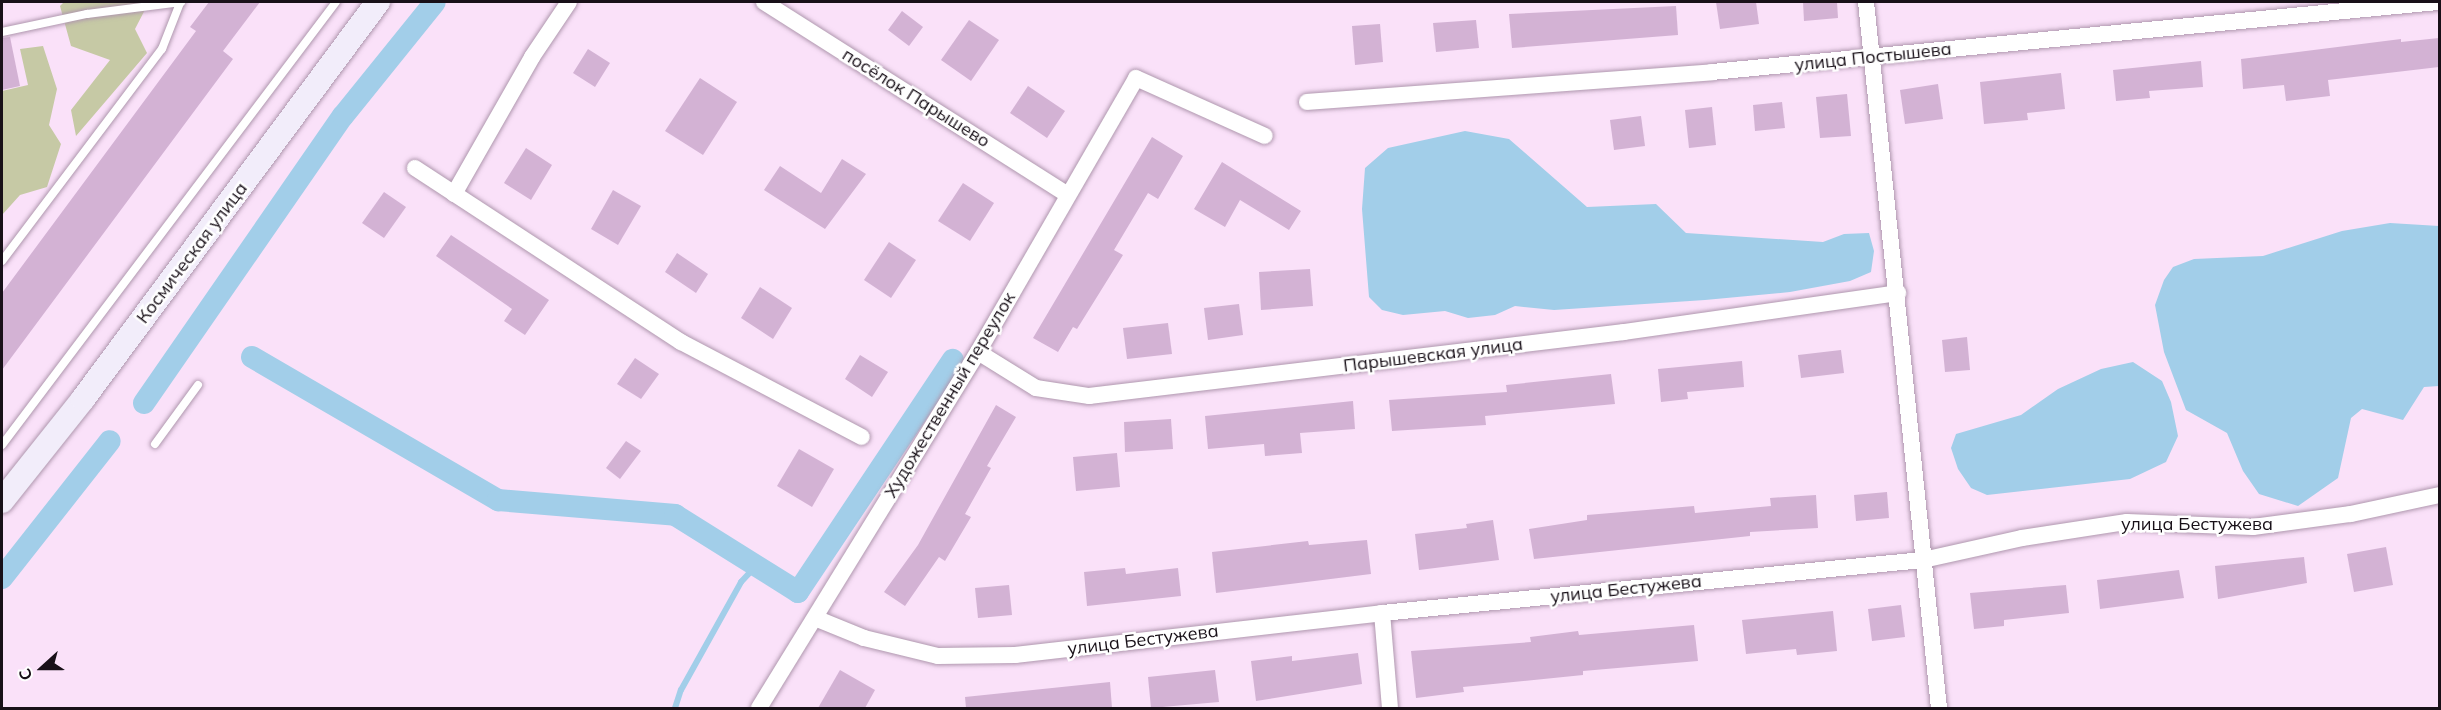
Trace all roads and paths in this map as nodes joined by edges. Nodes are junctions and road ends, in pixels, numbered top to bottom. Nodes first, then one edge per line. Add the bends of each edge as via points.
1 (181, 2) edge
2 (336, 2) edge
3 (378, 2) edge
4 (569, 2) edge
5 (764, 2) edge
6 (1866, 2) edge
7 (2439, 2) edge
8 (2, 32) edge
9 (1871, 57) junction
10 (1307, 102) dead end
11 (1265, 136) dead end
12 (415, 168) dead end
13 (454, 194) junction
14 (1067, 194) junction
15 (2, 261) edge
16 (1898, 293) junction
17 (978, 352) junction
18 (198, 385) dead end
19 (862, 437) dead end
20 (155, 444) dead end
21 (2, 445) edge
22 (4, 492) edge
23 (2439, 495) edge
24 (1923, 560) junction
25 (1382, 613) junction
26 (815, 618) junction
27 (759, 708) edge
28 (1390, 708) edge
29 (1939, 708) edge

1 - 8 lane via 87,14
1 - 15 lane via 162,49
2 - 21 lane
3 - 22 street, Космическая улица via 83,399
4 - 13 street via 532,57
5 - 14 street, посёлок Парышево
6 - 9 street
7 - 9 street, улица Постышева
9 - 10 street, улица Постышева
9 - 16 street
11 - 14 street, Художественный переулок via 1136,78
12 - 13 street
13 - 19 street via 681,342
14 - 17 street, Художественный переулок
16 - 17 street, Парышевская улица via 1624,332 1089,396 1036,388
16 - 24 street
17 - 26 street, Художественный переулок
18 - 20 lane
23 - 24 street, улица Бестужева via 2351,514 2253,527 2127,522 2022,538
24 - 25 street, улица Бестужева
24 - 29 street
25 - 26 street, улица Бестужева via 1015,655 938,656 864,638
25 - 28 street
26 - 27 street, Художественный переулок

